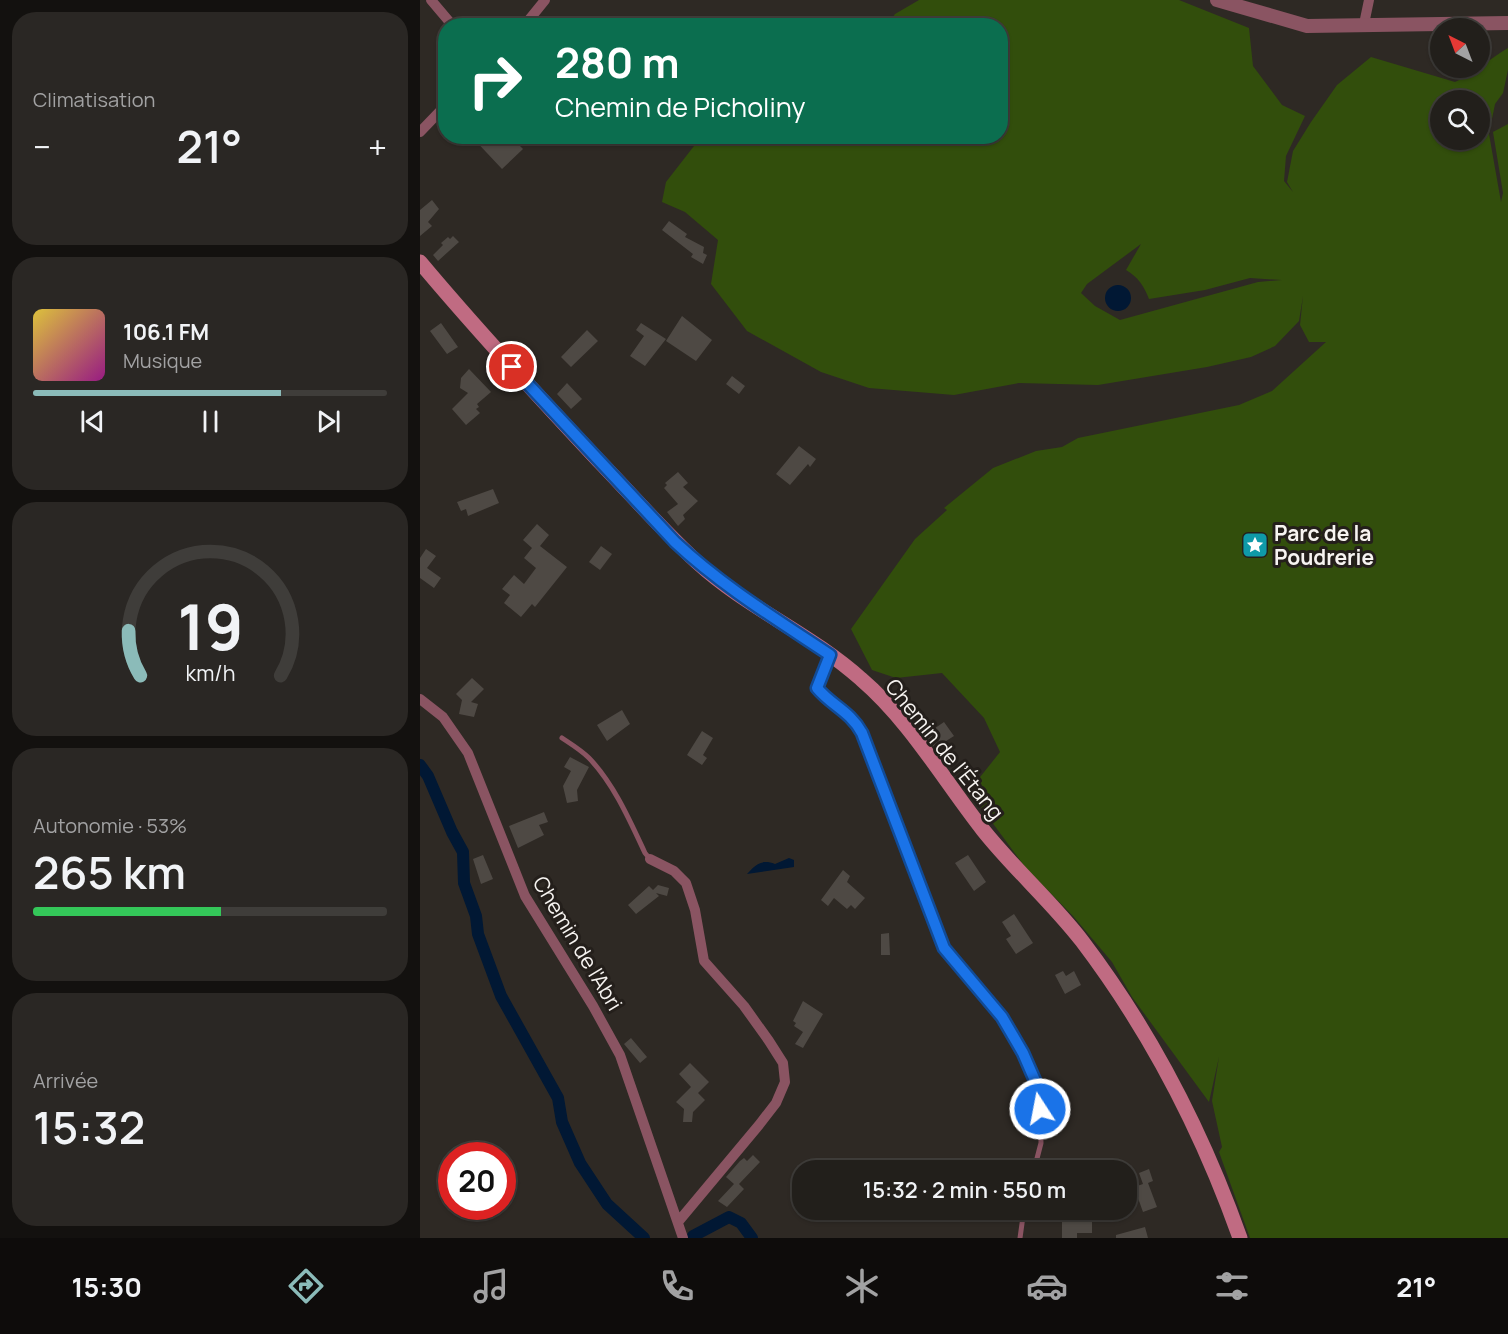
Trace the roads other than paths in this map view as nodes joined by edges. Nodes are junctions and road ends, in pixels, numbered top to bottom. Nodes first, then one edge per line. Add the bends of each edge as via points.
1 (431, 0) edge
2 (545, 0) edge
3 (1217, 0) edge
4 (1369, 0) edge
5 (446, 18) edge
6 (530, 18) edge
7 (1508, 23) edge
8 (1364, 24) junction
9 (438, 113) edge
10 (420, 132) edge
11 (420, 262) edge
12 (830, 655) junction
13 (420, 699) edge
14 (562, 738) dead end
15 (650, 859) joint
16 (1037, 1160) edge
17 (1022, 1220) edge
18 (678, 1222) junction
19 (683, 1238) edge
20 (1020, 1238) edge
21 (1240, 1238) edge

1 - 5 street
2 - 6 street
3 - 8 street via 1307,26
4 - 8 street
7 - 8 street
9 - 10 street
11 - 12 main road, Chemin de l’Étang via 675,542 725,586
12 - 16 lane via 817,688 857,724 944,948 1002,1017 1040,1092 1041,1143
12 - 21 main road, Chemin de l’Étang via 884,700 989,837 1059,914 1109,980 1194,1122
13 - 18 street, Chemin de l'Abri via 443,717 468,753 520,886 620,1055
14 - 15 lane via 588,757 603,776
15 - 18 street via 674,871 686,883 704,961 769,1041 783,1064 785,1082 776,1103
17 - 20 lane
18 - 19 street, Chemin de l'Abri

